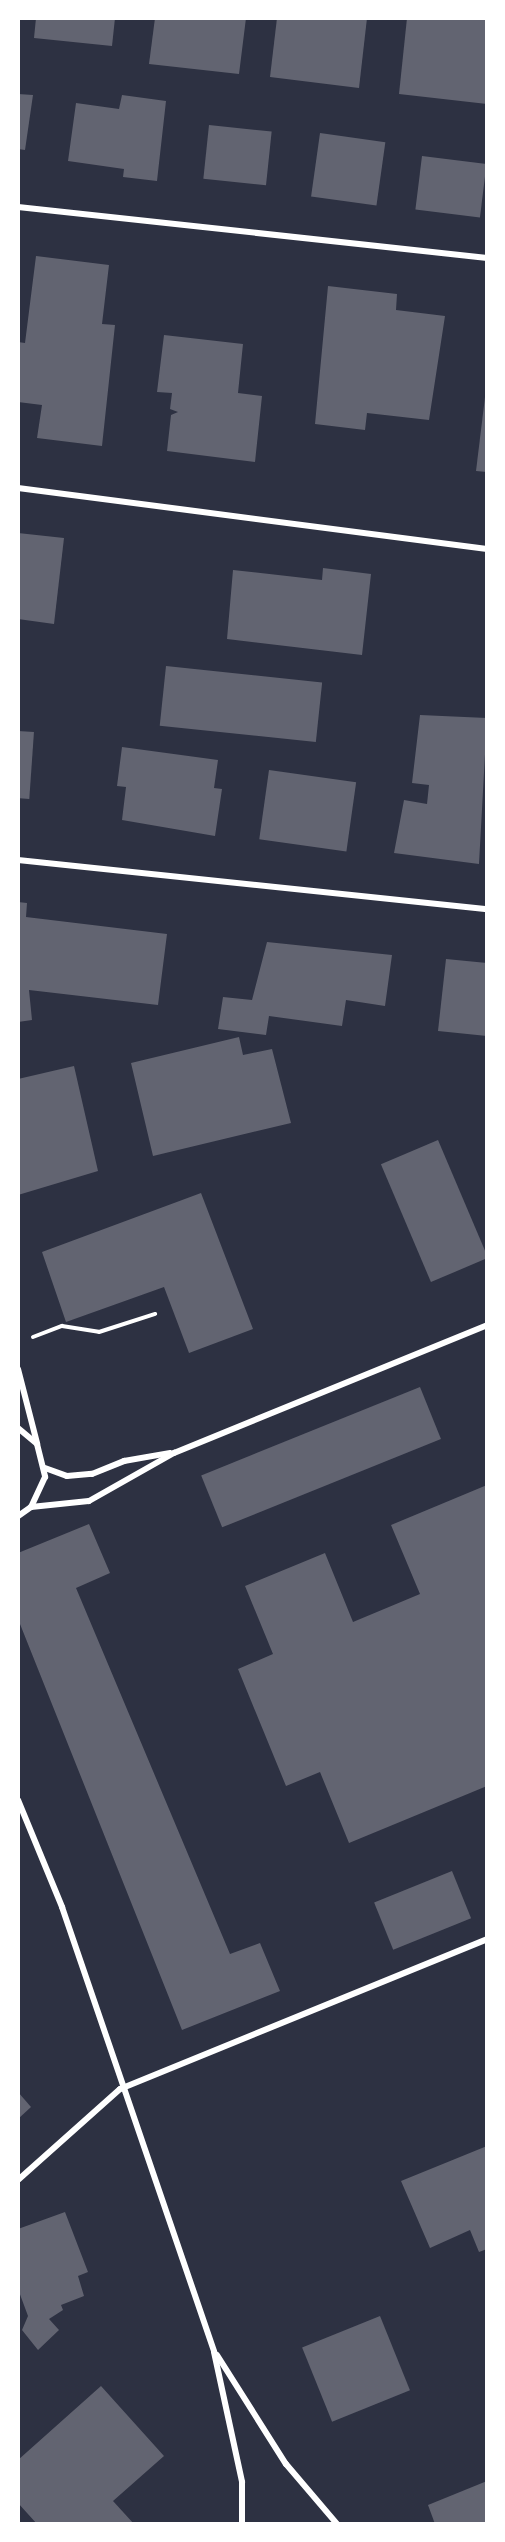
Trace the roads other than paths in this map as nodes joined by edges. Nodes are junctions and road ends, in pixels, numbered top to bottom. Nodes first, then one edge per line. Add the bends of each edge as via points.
1 (18, 207) edge
2 (487, 258) edge
3 (18, 488) edge
4 (487, 549) edge
5 (18, 860) edge
6 (487, 909) edge
7 (487, 1325) edge
8 (18, 1369) edge
9 (18, 1428) edge
10 (37, 1444) junction
11 (174, 1453) junction
12 (45, 1468) junction
13 (31, 1507) junction
14 (18, 1516) edge
15 (18, 1800) edge
16 (487, 1939) edge
17 (120, 2089) junction
18 (18, 2180) edge
19 (214, 2352) junction
20 (242, 2524) edge
21 (337, 2524) edge

1 - 2 street
3 - 4 street
5 - 6 street
7 - 11 street
8 - 10 street
9 - 10 street
10 - 12 street
11 - 12 street via 124,1461 92,1474 67,1476
11 - 13 street via 89,1502
12 - 13 street via 40,1493
13 - 14 street
15 - 17 street via 62,1907
16 - 17 street
17 - 18 street
17 - 19 street
19 - 20 street via 242,2482
19 - 21 street via 286,2464

